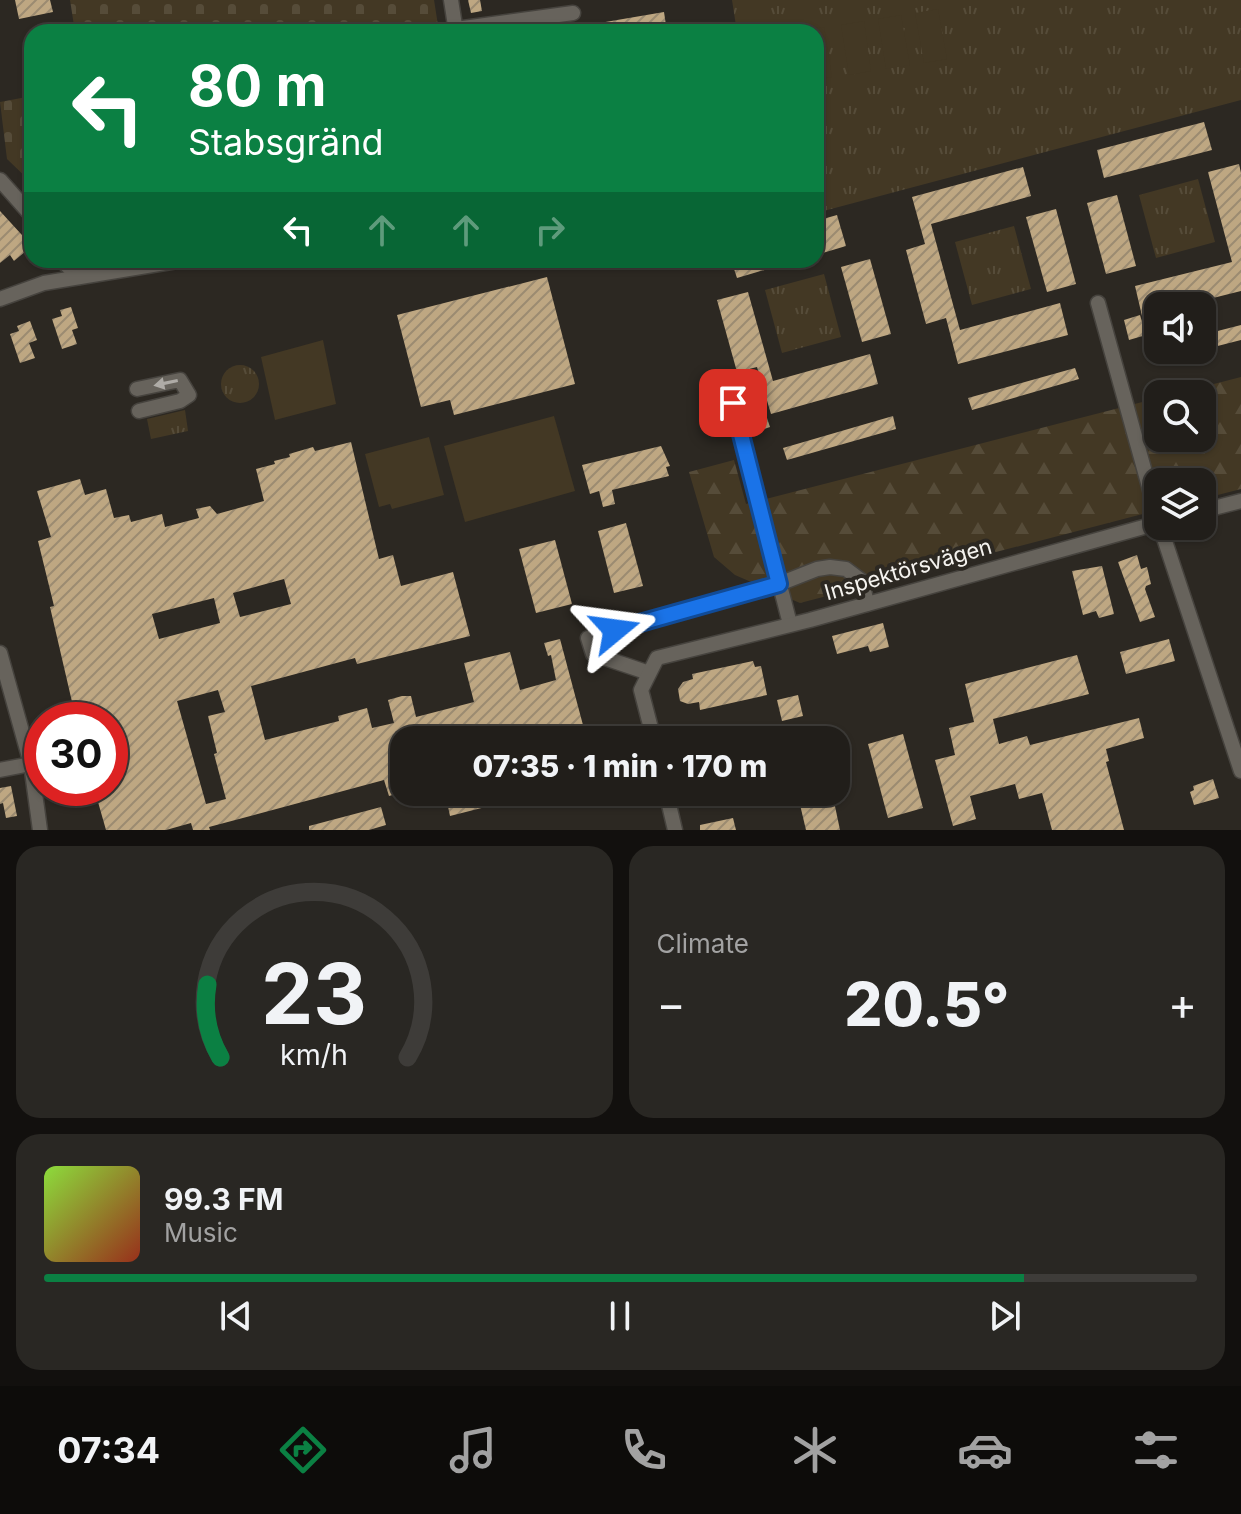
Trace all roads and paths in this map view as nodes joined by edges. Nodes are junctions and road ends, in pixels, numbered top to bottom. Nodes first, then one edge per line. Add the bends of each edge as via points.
1 (451, 0) edge
2 (573, 13) dead end
3 (455, 24) edge
4 (497, 24) edge
5 (0, 180) edge
6 (24, 207) edge
7 (69, 268) edge
8 (140, 268) edge
9 (79, 277) junction
10 (0, 299) edge
11 (1098, 303) dead end
12 (137, 389) dead end
13 (733, 403) dead end
14 (139, 411) dead end
15 (1144, 469) edge
16 (1241, 501) edge
17 (1216, 507) edge
18 (1144, 527) edge
19 (1165, 540) edge
20 (779, 584) junction
21 (867, 604) junction
22 (790, 624) junction
23 (0, 653) edge
24 (649, 673) junction
25 (650, 726) edge
26 (24, 739) edge
27 (24, 765) edge
28 (0, 770) edge
29 (1241, 771) edge
30 (37, 806) edge
31 (669, 806) edge
32 (40, 830) edge
33 (675, 830) edge

1 - 3 street
2 - 4 street
5 - 6 street
7 - 9 street
8 - 9 street
9 - 10 street
11 - 15 street
14 -> 12 street via 189,395 180,380
13 - 20 street
16 - 17 street
18 - 21 street, Inspektörsvägen
19 - 29 street
20 - 21 street via 817,569 846,569 862,581
20 - 22 street
20 - 24 street via 588,638 593,654
21 - 22 street, Inspektörsvägen
22 - 24 street, Inspektörsvägen via 657,658
23 - 26 street
24 - 25 street via 641,690
27 - 28 street
30 - 32 street
31 - 33 street

